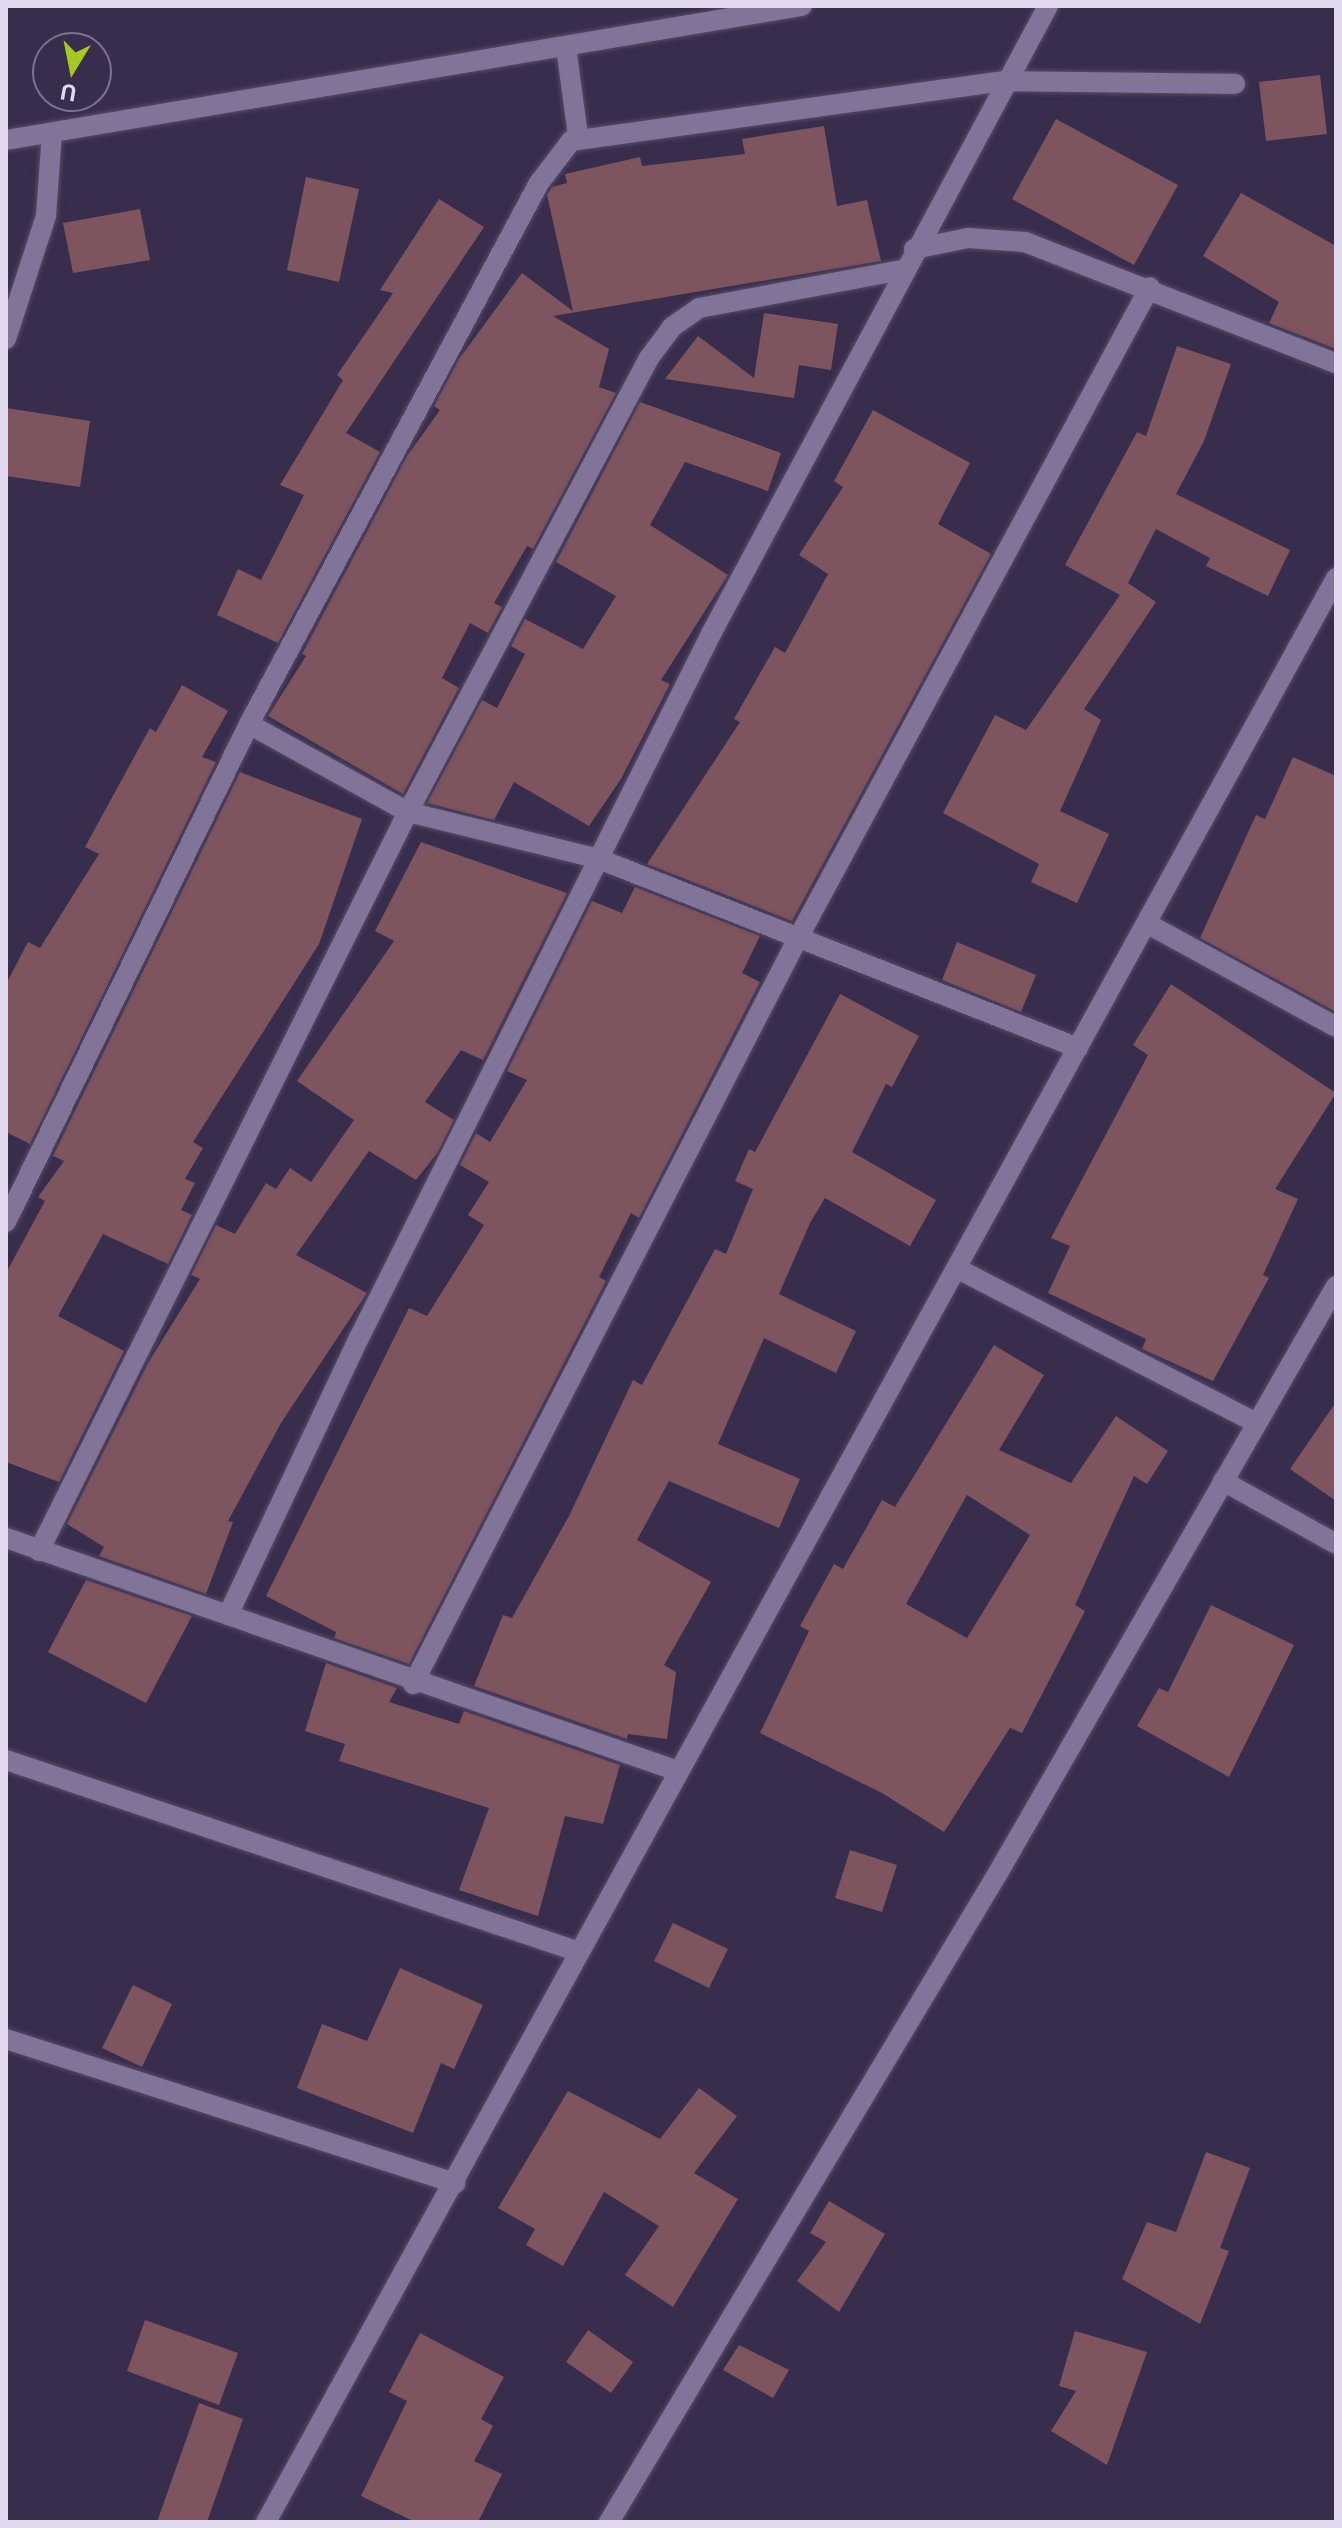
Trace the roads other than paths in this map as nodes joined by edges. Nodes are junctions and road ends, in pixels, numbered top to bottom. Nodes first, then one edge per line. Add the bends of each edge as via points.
1 (802, 6) edge
2 (1048, 6) edge
3 (566, 47) junction
4 (1004, 81) junction
5 (1235, 84) dead end
6 (52, 133) junction
7 (578, 136) junction
8 (6, 140) edge
9 (914, 249) junction
10 (902, 270) junction
11 (1150, 287) junction
12 (6, 339) edge
13 (1336, 363) edge
14 (1336, 580) edge
15 (249, 724) junction
16 (408, 812) junction
17 (599, 859) junction
18 (1150, 925) junction
19 (797, 940) junction
20 (1336, 1027) edge
21 (1078, 1048) junction
22 (6, 1222) edge
23 (958, 1269) junction
24 (1336, 1286) edge
25 (1257, 1423) junction
26 (1223, 1481) junction
27 (6, 1538) edge
28 (1336, 1544) edge
29 (39, 1551) junction
30 (228, 1615) junction
31 (413, 1684) junction
32 (6, 1760) edge
33 (675, 1770) junction
34 (579, 1952) junction
35 (6, 2039) edge
36 (455, 2183) junction
37 (266, 2522) edge
38 (609, 2522) edge

1 - 3 street
2 - 4 street
3 - 6 street
3 - 7 street
4 - 5 street
4 - 7 street
4 - 9 street
6 - 8 street
6 - 12 street via 46,216
7 - 15 street via 539,183
9 - 10 street
9 - 11 street via 948,239 1000,238
10 - 16 street via 718,302 672,327 649,358
10 - 17 street
11 - 13 street
11 - 19 street
14 - 18 street
15 - 16 street
15 - 22 street
16 - 17 street
16 - 29 street
17 - 19 street
17 - 30 street via 359,1338
18 - 20 street
18 - 21 street
19 - 21 street
19 - 31 street
21 - 23 street
23 - 25 street
23 - 33 street
24 - 25 street
25 - 26 street
26 - 28 street
26 - 38 street
27 - 29 street
29 - 30 street
30 - 31 street
31 - 33 street
32 - 34 street
33 - 34 street
34 - 36 street
35 - 36 street
36 - 37 street

